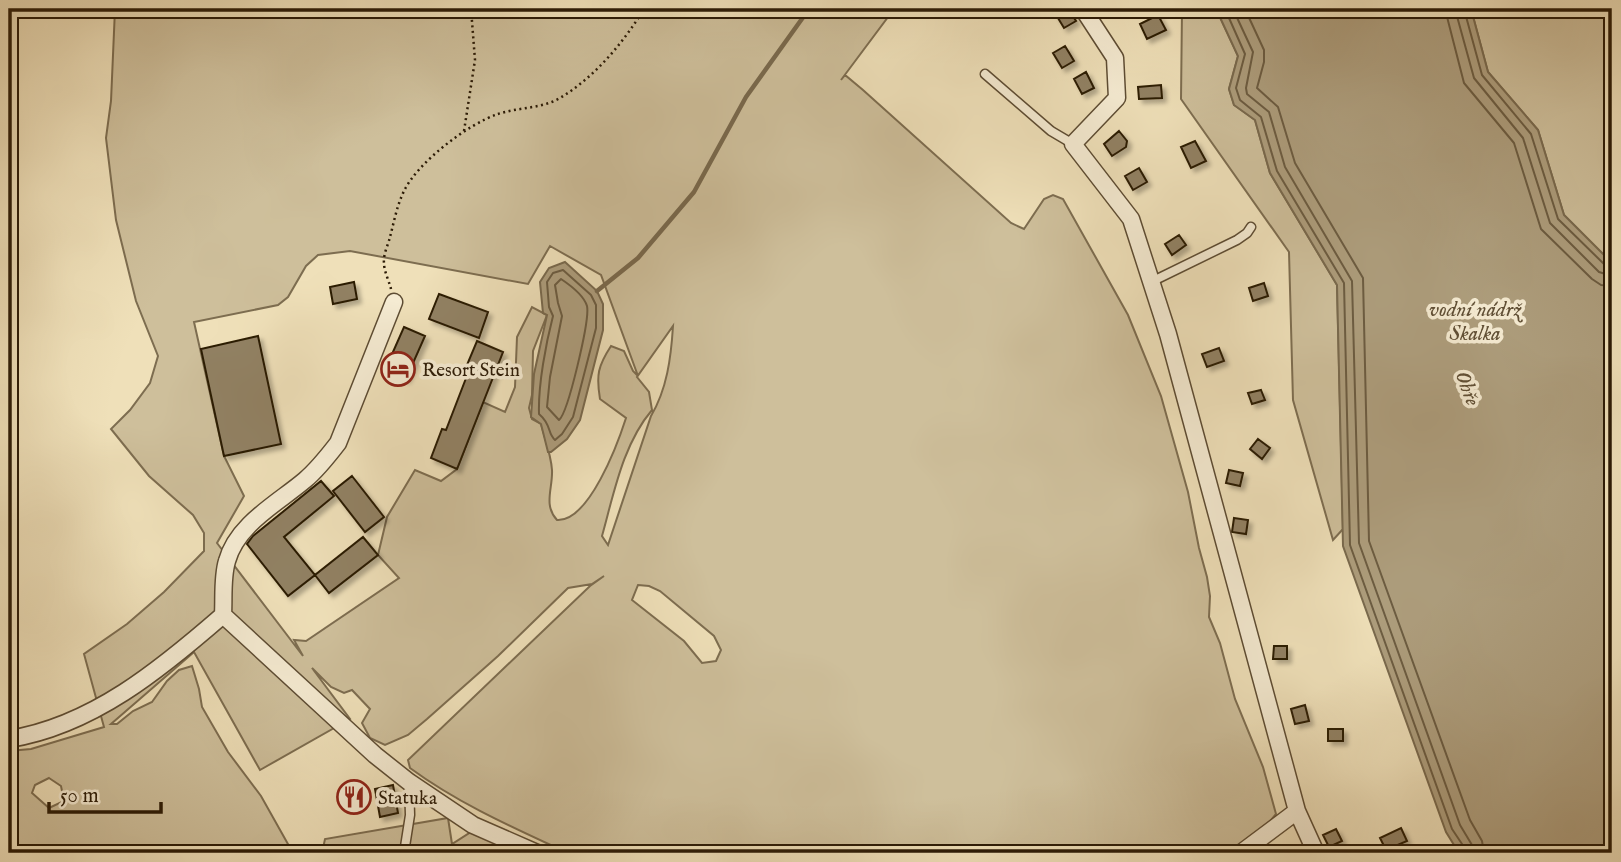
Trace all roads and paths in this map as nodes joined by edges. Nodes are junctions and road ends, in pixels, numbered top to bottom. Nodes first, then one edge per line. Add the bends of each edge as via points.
1 (471, 9) edge
2 (644, 9) edge
3 (1083, 9) edge
4 (985, 74) dead end
5 (464, 131) junction
6 (1073, 144) junction
7 (1251, 227) dead end
8 (1151, 282) junction
9 (394, 302) joint
10 (223, 615) junction
11 (9, 739) edge
12 (410, 782) junction
13 (1297, 811) junction
14 (404, 853) edge
15 (537, 853) edge
16 (1241, 853) edge
17 (1316, 853) edge

1 - 5 path via 475,60
2 - 5 path via 633,28 583,83 557,100 499,114
3 - 6 street via 1115,58 1117,97
4 - 6 lane via 1051,131
5 - 9 path via 404,190 384,262
6 - 8 street via 1131,219
7 - 8 lane via 1237,240
8 - 13 street
9 - 10 street via 338,443 325,461 247,526 233,544 226,563
10 - 11 street via 145,680 65,723
10 - 12 street
12 - 14 lane
12 - 15 street via 473,825
13 - 16 street
13 - 17 street

